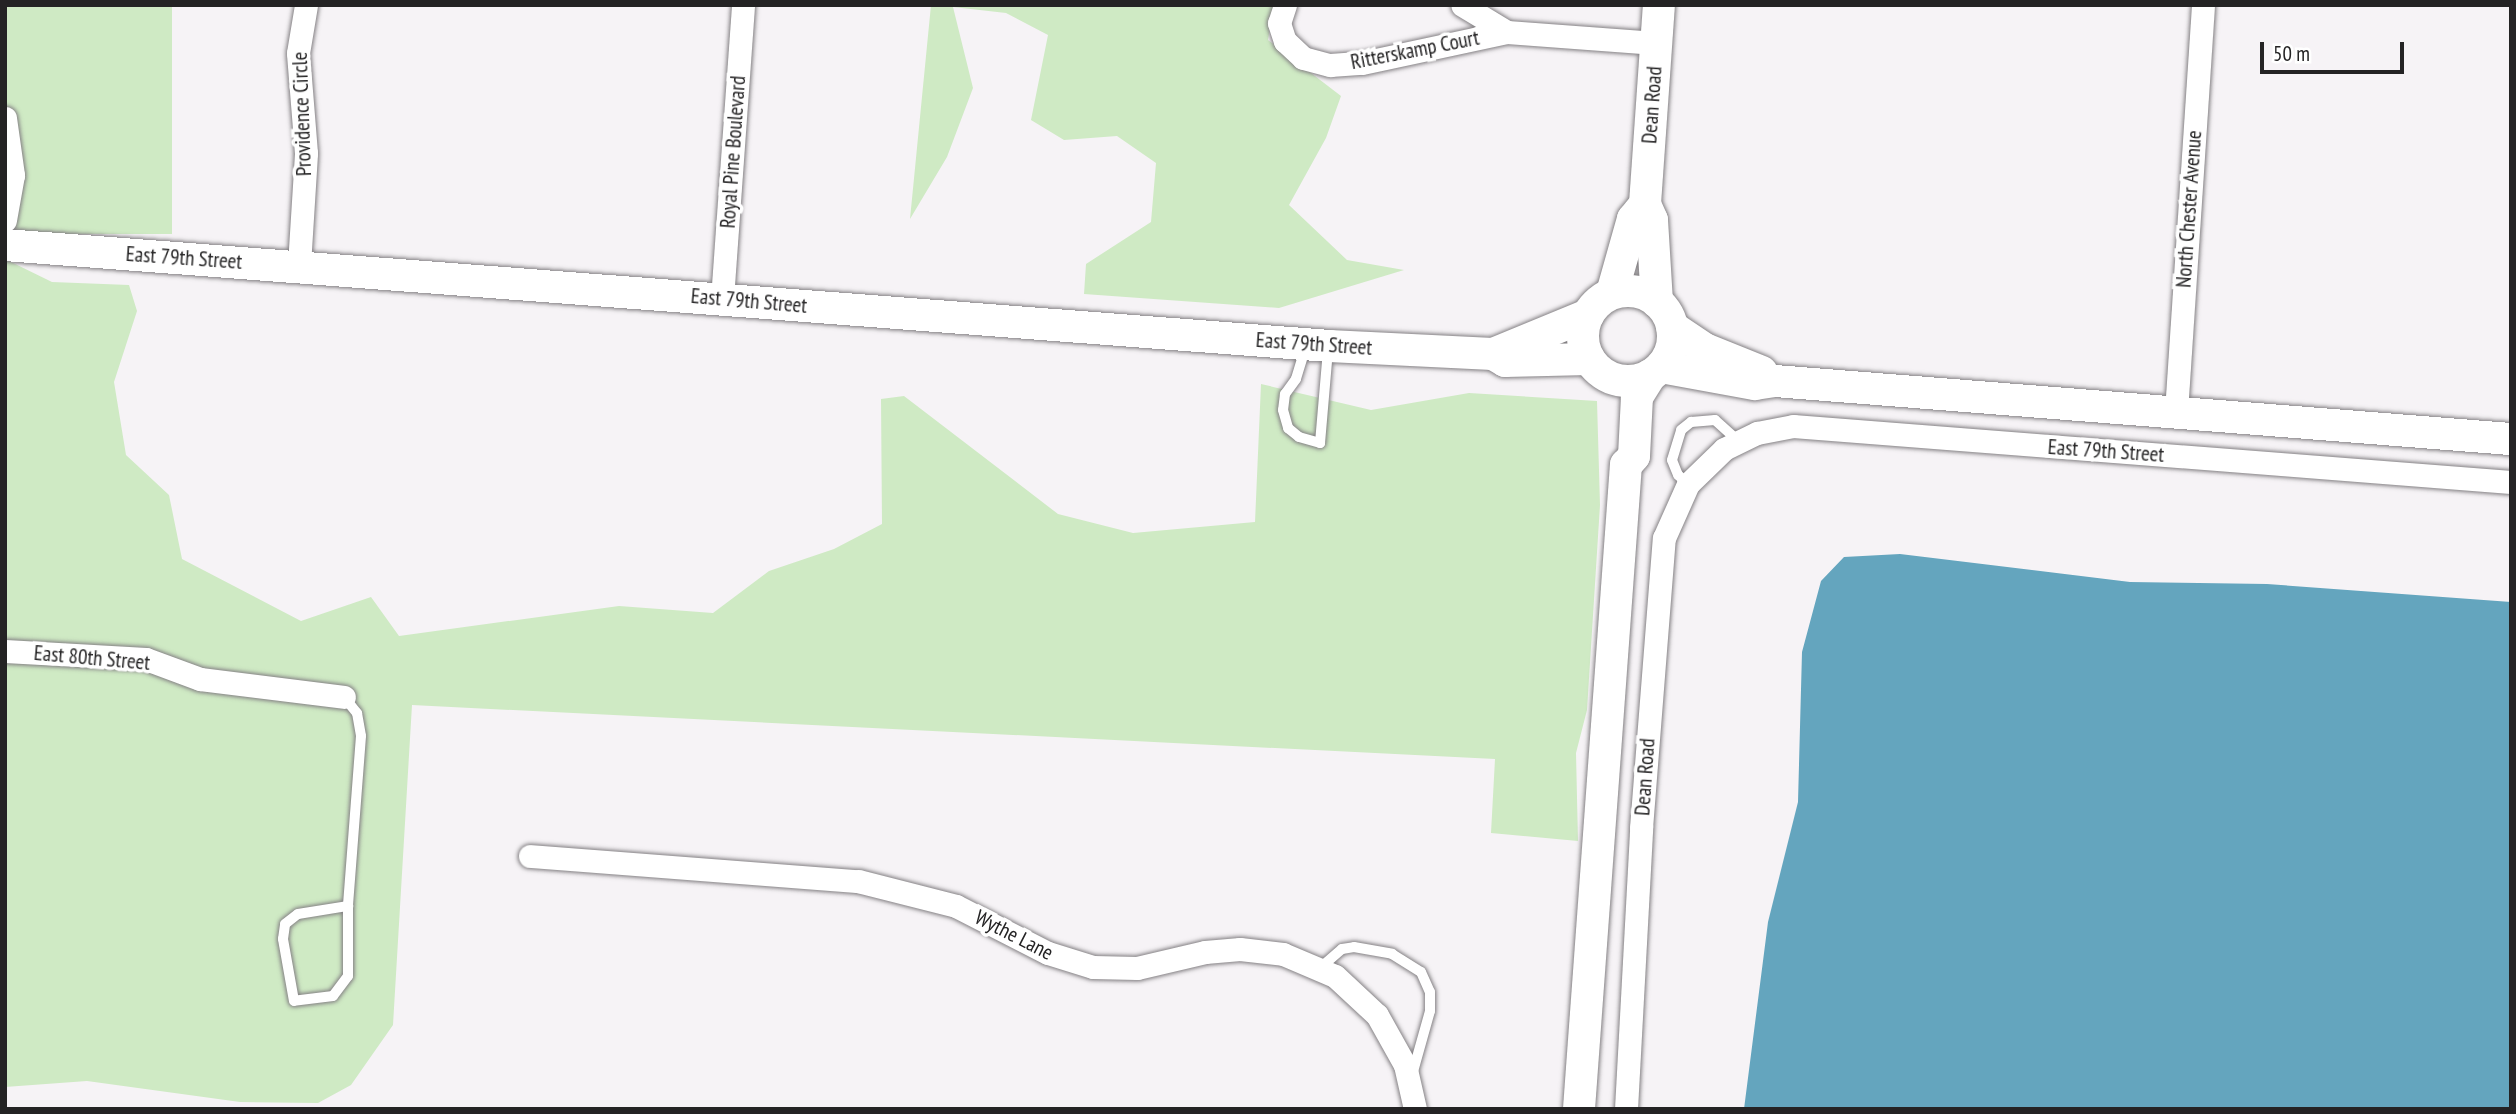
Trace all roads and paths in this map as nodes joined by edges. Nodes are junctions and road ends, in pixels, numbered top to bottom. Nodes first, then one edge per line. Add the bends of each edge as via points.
1 (306, 5) edge
2 (743, 5) edge
3 (1285, 5) edge
4 (1462, 5) edge
5 (1659, 5) edge
6 (2203, 5) edge
7 (1507, 32) junction
8 (1656, 43) junction
9 (5, 118) edge
10 (1645, 204) junction
11 (5, 220) edge
12 (5, 245) edge
13 (299, 265) junction
14 (1612, 293) junction
15 (722, 299) junction
16 (1665, 314) junction
17 (1588, 315) junction
18 (1318, 345) junction
19 (1493, 354) junction
20 (1596, 366) junction
21 (1656, 371) junction
22 (1775, 381) junction
23 (2176, 412) junction
24 (2511, 439) edge
25 (1738, 441) junction
26 (1710, 460) joint
27 (1626, 465) junction
28 (2511, 482) edge
29 (1688, 484) junction
30 (5, 651) edge
31 (344, 697) joint
32 (530, 856) dead end
33 (348, 906) junction
34 (1320, 968) junction
35 (1410, 1081) junction
36 (1415, 1109) edge
37 (1579, 1109) edge
38 (1626, 1109) edge

1 - 13 street, Providence Circle via 298,52 306,153
2 - 15 street, Royal Pine Boulevard
3 - 7 street, Ritterskamp Court via 1279,23 1285,41 1315,64 1362,63
4 - 7 street, Ritterskamp Court
5 - 8 street, Dean Road
6 - 23 street, North Chester Avenue
7 - 8 street, Ritterskamp Court
8 - 10 street, Dean Road
9 - 11 street via 13,158
10 - 14 street, Dean Road via 1633,219
10 - 16 street, Dean Road via 1652,220
12 - 13 street, East 79th Street
13 - 15 street, East 79th Street
14 - 16 street via 1640,292
14 - 17 street
15 - 18 street, East 79th Street
16 - 21 street via 1671,350
16 - 22 street, East 79th Street via 1695,344 1755,367
17 - 19 street, East 79th Street
17 - 20 street via 1583,342
18 - 18 lane via 1323,367 1320,443 1288,428 1283,410 1285,394
18 - 19 street, East 79th Street
19 - 20 street, East 79th Street via 1505,361
20 - 21 street via 1621,380
20 - 27 street, Dean Road via 1612,405 1616,456
21 - 22 street, East 79th Street via 1755,384
21 - 27 street, Dean Road via 1637,397 1634,456
22 - 23 street, East 79th Street
23 - 24 street, East 79th Street
25 - 26 street, East 79th Street
25 - 28 street, East 79th Street via 1793,426
25 - 29 lane via 1715,420 1691,422 1681,430 1672,460
26 - 29 street, Dean Road
27 - 37 street, Dean Road
29 - 38 street, Dean Road via 1663,546
30 - 31 street, East 80th Street via 146,659 200,679
31 - 33 lane via 357,713 361,736
32 - 34 street, Wythe Lane via 882,885 956,906 1048,953 1093,967 1137,968 1240,949 1283,954
33 - 33 lane via 344,986 333,996 294,1001 285,924 298,914
34 - 35 street, Wythe Lane via 1353,989 1377,1014 1398,1048
34 - 35 lane via 1342,949 1354,947 1392,954 1421,972 1430,992 1430,1011
35 - 36 street, Wythe Lane

